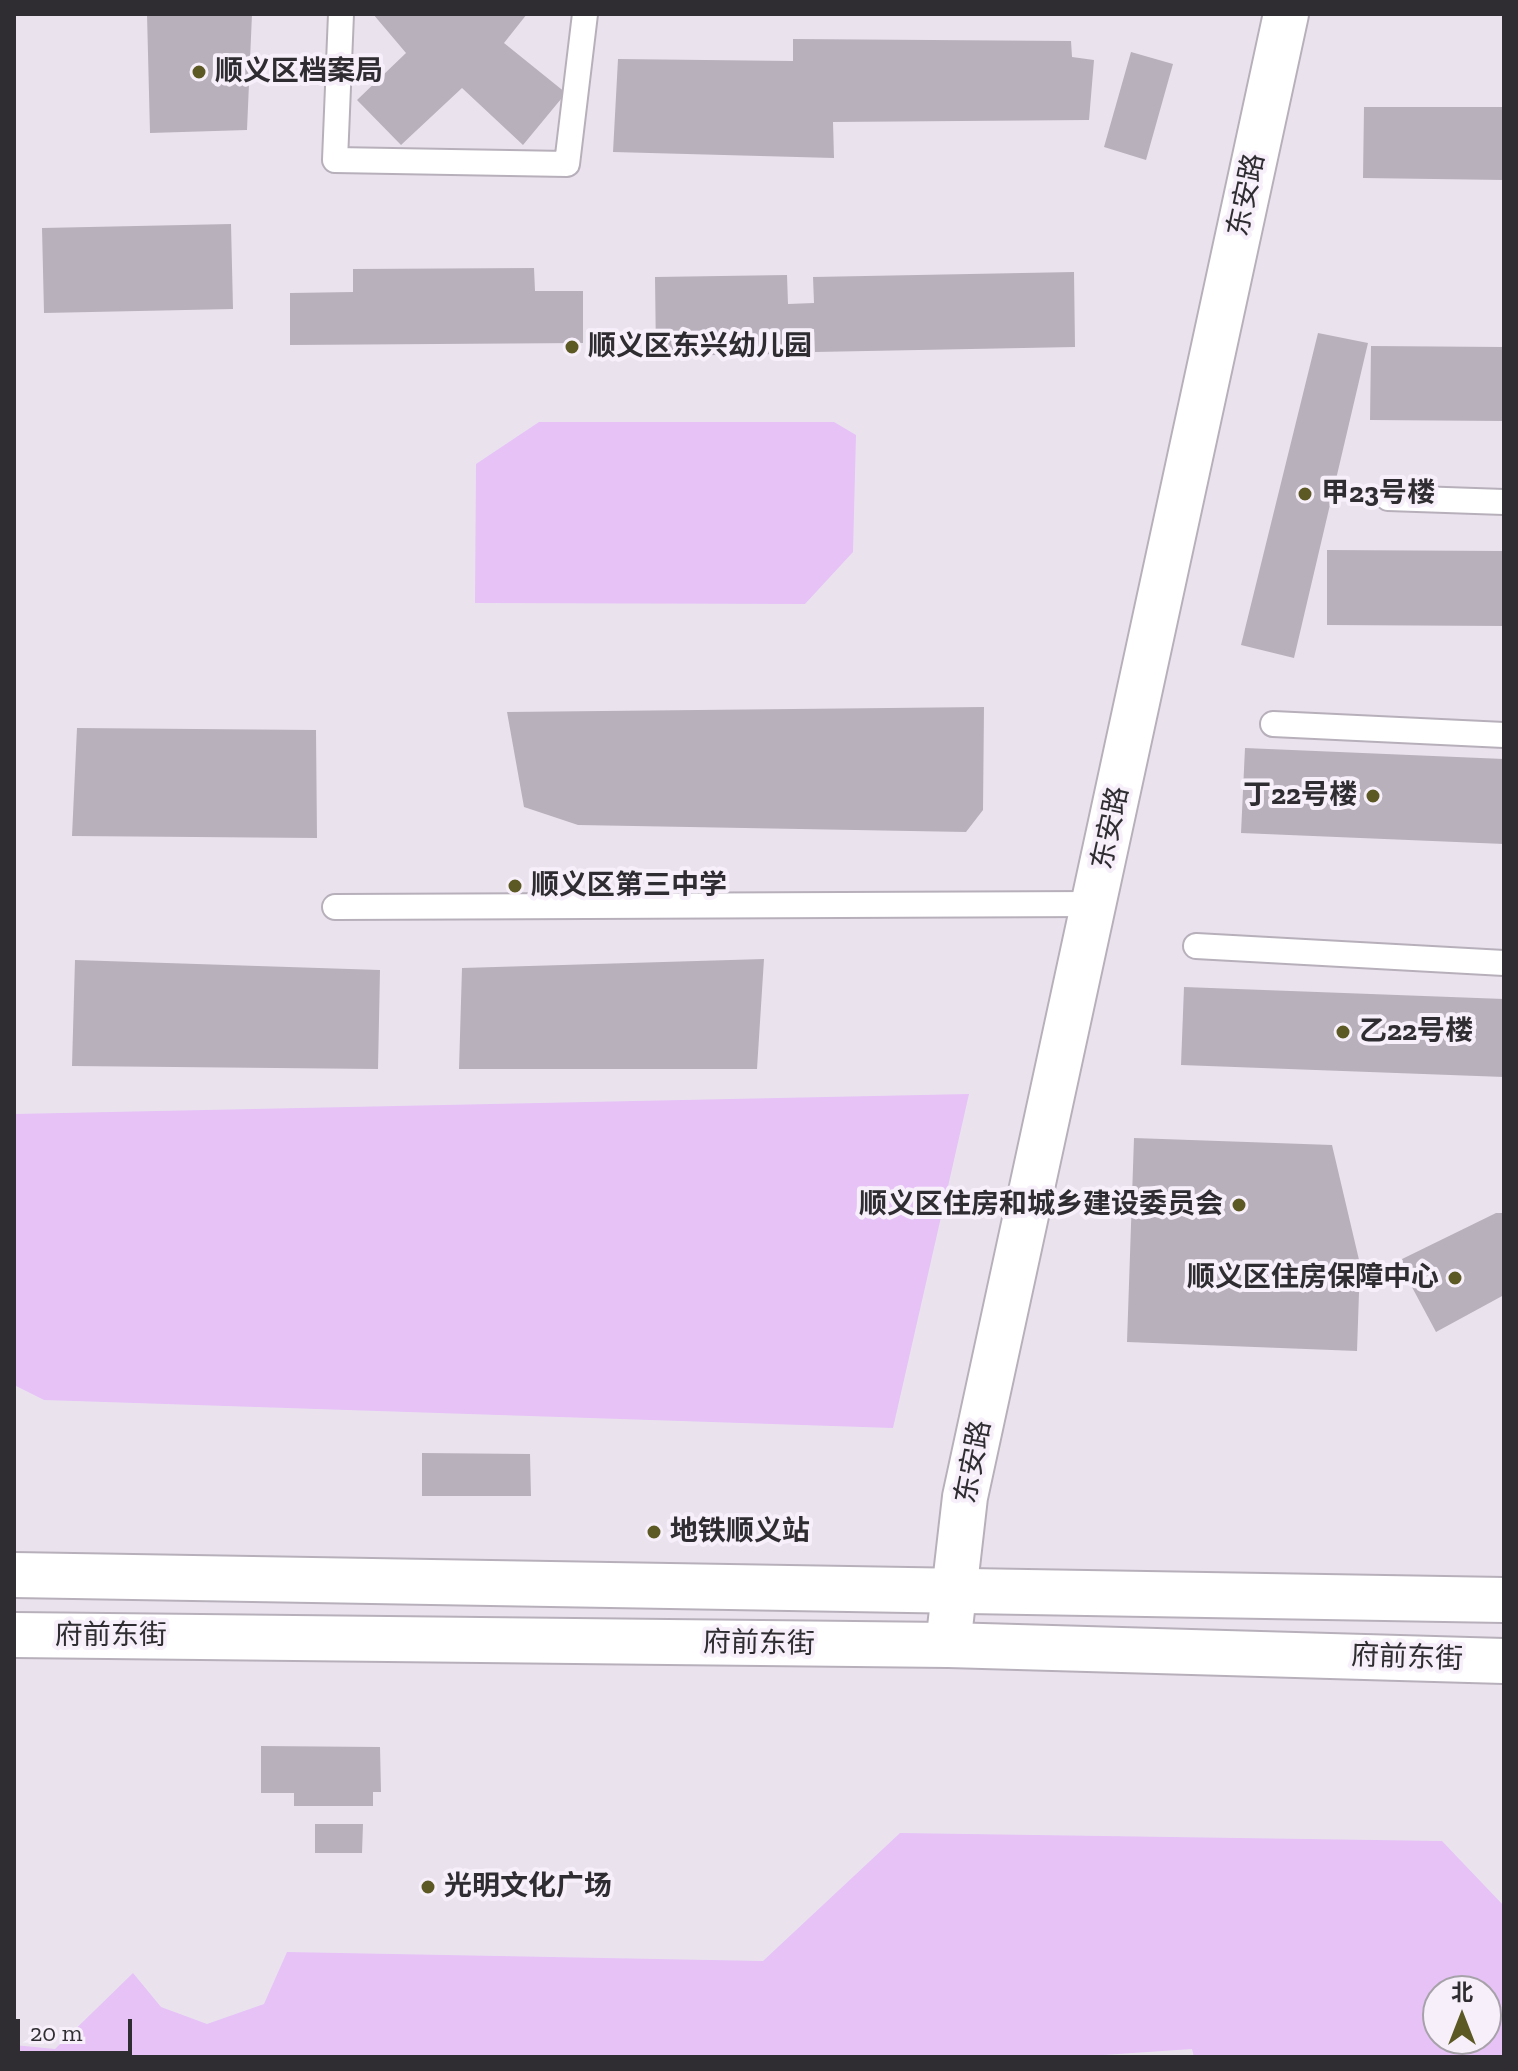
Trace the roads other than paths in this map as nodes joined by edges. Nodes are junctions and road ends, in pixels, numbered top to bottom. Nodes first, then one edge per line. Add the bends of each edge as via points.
1 (341, 14) edge
2 (585, 14) edge
3 (1286, 14) edge
4 (1388, 498) dead end
5 (1504, 502) edge
6 (1273, 724) dead end
7 (1504, 735) edge
8 (1094, 904) junction
9 (335, 907) dead end
10 (1196, 946) dead end
11 (1504, 963) edge
12 (14, 1575) edge
13 (955, 1590) junction
14 (1504, 1600) edge
15 (14, 1635) edge
16 (948, 1645) junction
17 (1504, 1661) edge

1 - 2 lane via 335,160 567,164
3 - 8 main road, 东安路
4 - 5 lane
6 - 7 lane
8 - 9 lane
8 - 13 main road, 东安路 via 965,1497
10 - 11 lane
12 - 13 main road, 府前东街
13 - 14 main road, 府前东街
13 - 16 main road, 东安路
15 - 16 main road, 府前东街
16 - 17 main road, 府前东街

